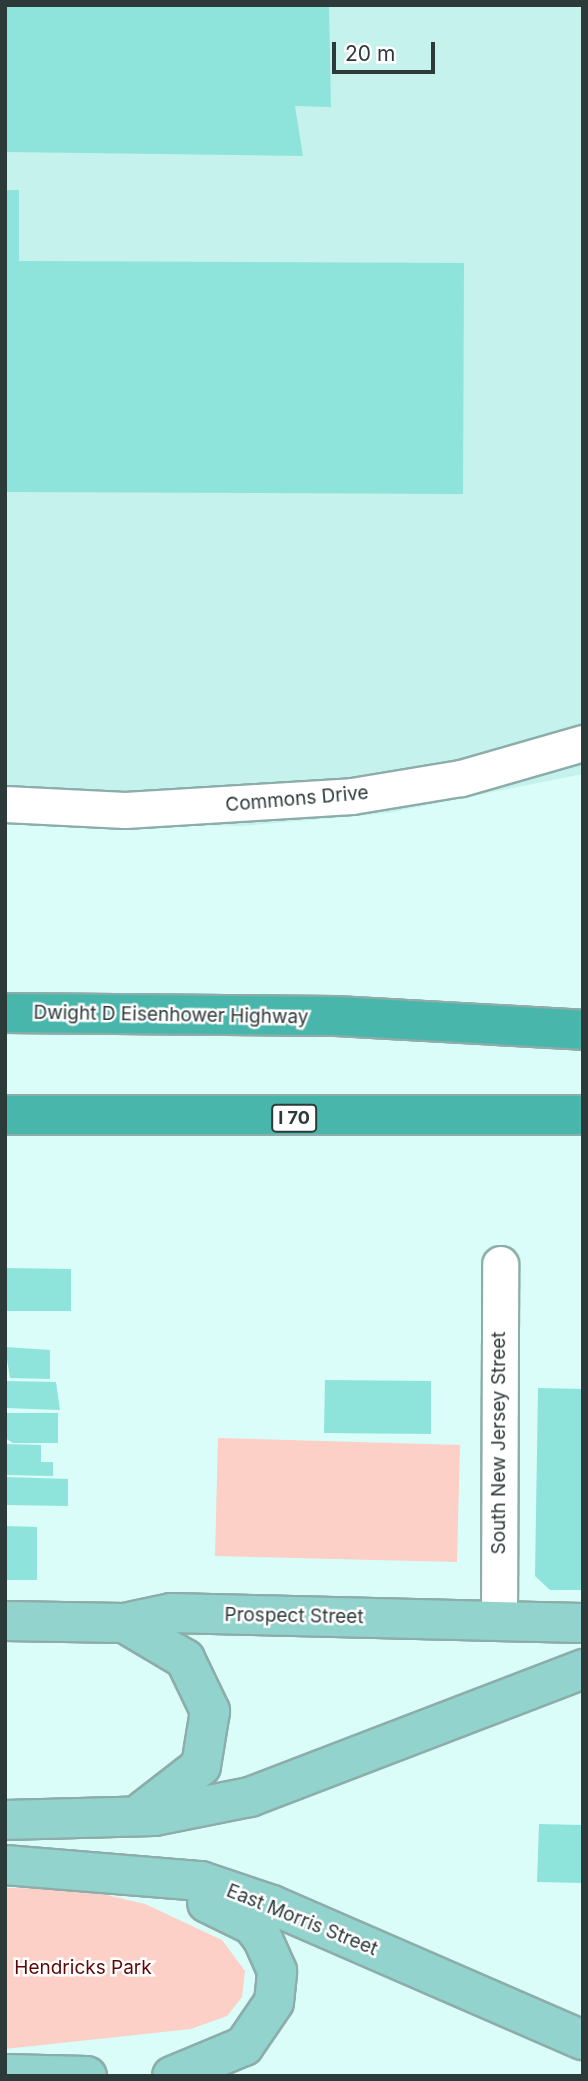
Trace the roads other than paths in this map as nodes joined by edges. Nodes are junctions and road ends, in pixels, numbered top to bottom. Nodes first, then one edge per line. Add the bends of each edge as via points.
1 (583, 743) edge
2 (5, 804) edge
3 (583, 1006) edge
4 (5, 1013) edge
5 (337, 1016) junction
6 (583, 1030) edge
7 (5, 1115) edge
8 (583, 1115) edge
9 (500, 1264) dead end
10 (5, 1621) edge
11 (499, 1621) junction
12 (124, 1623) junction
13 (583, 1623) edge
14 (583, 1669) edge
15 (120, 1818) junction
16 (5, 1820) edge
17 (5, 1865) edge
18 (77, 1866) junction
19 (583, 2040) edge
20 (5, 2074) edge
21 (86, 2076) edge
22 (173, 2076) edge

1 - 2 street, Commons Drive via 461,778 352,796 125,810
3 - 5 highway
4 - 5 highway, Dwight D Eisenhower Highway
5 - 6 highway
7 - 8 highway, I 70
9 - 11 street, South New Jersey Street
10 - 12 main road, Prospect Street
11 - 12 main road, Prospect Street via 171,1613
11 - 13 main road, Prospect Street
12 - 15 main road via 185,1659 202,1682 211,1726 207,1754 191,1780 145,1811
14 - 15 main road via 250,1797
15 - 16 main road
17 - 18 main road, East Morris Street
18 - 19 main road, East Morris Street via 201,1881 272,1905
18 - 22 main road via 196,1897 252,1925 275,1961 274,2002 262,2026 244,2046
20 - 21 main road

